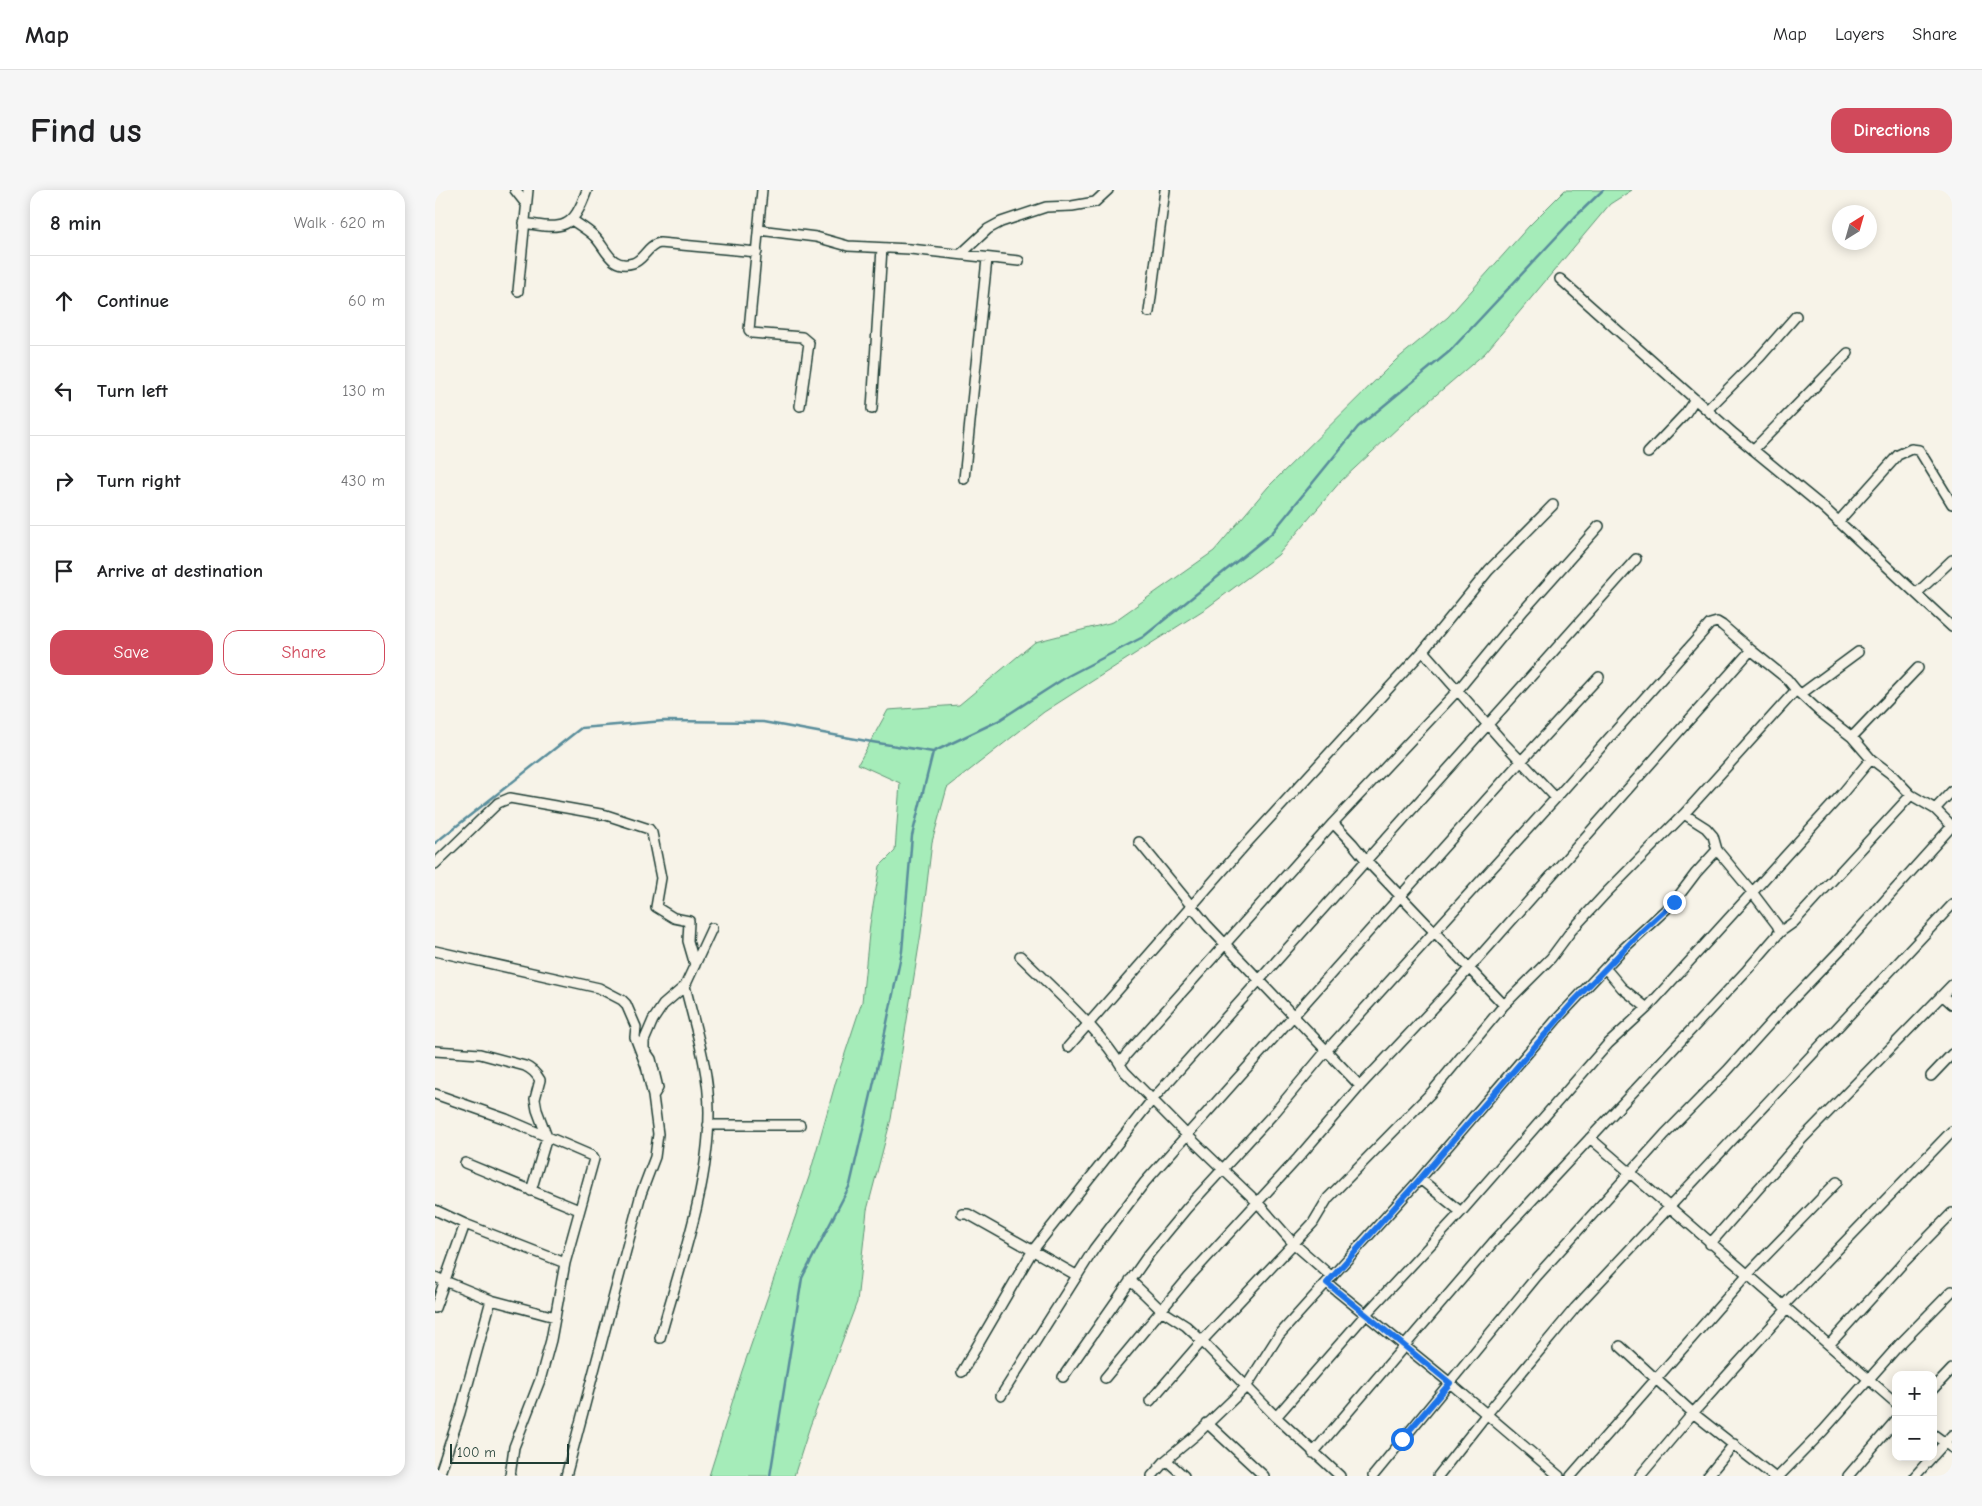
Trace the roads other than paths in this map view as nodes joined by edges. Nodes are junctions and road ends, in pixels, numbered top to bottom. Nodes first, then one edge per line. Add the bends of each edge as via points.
1 (515, 190) edge
2 (528, 190) edge
3 (587, 190) edge
4 (762, 190) edge
5 (1108, 190) edge
6 (1165, 190) edge
7 (526, 204) junction
8 (572, 220) junction
9 (524, 223) junction
10 (759, 230) junction
11 (882, 248) junction
12 (757, 252) junction
13 (961, 254) junction
14 (987, 259) junction
15 (1019, 261) dead end
16 (1561, 279) dead end
17 (518, 291) dead end
18 (1149, 312) dead end
19 (1796, 316) dead end
20 (1848, 353) dead end
21 (1695, 399) junction
22 (800, 406) dead end
23 (872, 409) dead end
24 (1708, 409) junction
25 (1753, 450) junction
26 (1648, 453) dead end
27 (963, 479) dead end
28 (1952, 504) edge
29 (1553, 505) dead end
30 (1838, 522) junction
31 (1599, 526) dead end
32 (1636, 559) dead end
33 (1952, 560) edge
34 (1917, 593) junction
35 (1952, 627) edge
36 (1423, 650) junction
37 (1751, 650) junction
38 (1858, 652) dead end
39 (1918, 668) dead end
40 (1599, 677) dead end
41 (1458, 690) junction
42 (1798, 692) junction
43 (1488, 725) junction
44 (1852, 737) junction
45 (1871, 759) junction
46 (1522, 762) junction
47 (1952, 791) edge
48 (1911, 795) junction
49 (1557, 798) junction
50 (1935, 809) junction
51 (1684, 814) junction
52 (1333, 823) junction
53 (1952, 826) edge
54 (1139, 842) dead end
55 (1717, 850) junction
56 (1366, 860) junction
57 (435, 864) edge
58 (1752, 892) junction
59 (1401, 896) junction
60 (1952, 905) edge
61 (1191, 907) junction
62 (712, 928) dead end
63 (1436, 932) junction
64 (1779, 932) junction
65 (1225, 944) junction
66 (435, 951) edge
67 (1020, 956) dead end
68 (695, 965) junction
69 (1468, 969) junction
70 (1606, 969) junction
71 (1259, 981) junction
72 (1952, 985) edge
73 (685, 986) junction
74 (1942, 995) junction
75 (1952, 1004) edge
76 (1504, 1005) junction
77 (1647, 1008) junction
78 (1294, 1015) junction
79 (1088, 1024) junction
80 (1068, 1047) dead end
81 (1327, 1050) junction
82 (435, 1051) edge
83 (1952, 1054) edge
84 (1121, 1063) junction
85 (1931, 1076) dead end
86 (1361, 1086) junction
87 (435, 1094) edge
88 (653, 1096) junction
89 (1152, 1100) junction
90 (708, 1124) junction
91 (800, 1125) dead end
92 (1952, 1131) edge
93 (1187, 1135) junction
94 (547, 1137) junction
95 (1590, 1138) junction
96 (465, 1163) dead end
97 (1223, 1169) junction
98 (1631, 1172) junction
99 (1420, 1179) junction
100 (1837, 1182) dead end
101 (531, 1191) junction
102 (1257, 1202) junction
103 (1669, 1207) junction
104 (435, 1210) edge
105 (579, 1210) junction
106 (1461, 1212) junction
107 (962, 1214) dead end
108 (1952, 1214) edge
109 (465, 1224) junction
110 (1293, 1243) junction
111 (1710, 1244) junction
112 (1033, 1250) junction
113 (565, 1263) junction
114 (1076, 1275) junction
115 (1747, 1275) junction
116 (435, 1277) edge
117 (1130, 1280) junction
118 (1330, 1280) junction
119 (446, 1282) junction
120 (1952, 1291) edge
121 (491, 1300) junction
122 (435, 1308) edge
123 (1785, 1308) junction
124 (1161, 1310) junction
125 (1366, 1314) junction
126 (555, 1317) junction
127 (660, 1338) dead end
128 (1202, 1340) junction
129 (1829, 1345) junction
130 (1620, 1346) dead end
131 (1405, 1347) junction
132 (1952, 1369) edge
133 (962, 1372) dead end
134 (1063, 1377) dead end
135 (1105, 1378) dead end
136 (1656, 1380) junction
137 (1869, 1380) junction
138 (1450, 1383) junction
139 (1937, 1385) edge
140 (1246, 1387) junction
141 (1001, 1396) dead end
142 (1892, 1400) edge
143 (1150, 1401) dead end
144 (1693, 1413) junction
145 (1486, 1415) junction
146 (1276, 1418) junction
147 (1207, 1423) junction
148 (1892, 1425) edge
149 (1952, 1435) edge
150 (1937, 1437) edge
151 (1734, 1444) junction
152 (1948, 1445) edge
153 (1313, 1453) junction
154 (1937, 1453) edge
155 (1166, 1460) junction
156 (1928, 1461) edge
157 (439, 1476) edge
158 (510, 1476) edge
159 (566, 1476) edge
160 (1152, 1476) edge
161 (1185, 1476) edge
162 (1264, 1476) edge
163 (1340, 1476) edge
164 (1373, 1476) edge
165 (1438, 1476) edge
166 (1559, 1476) edge
167 (1571, 1476) edge
168 (1640, 1476) edge
169 (1708, 1476) edge
170 (1773, 1476) edge
171 (1779, 1476) edge
172 (1848, 1476) edge
173 (1915, 1476) edge

1 - 7 street
2 - 7 street
3 - 8 street via 579,212
4 - 10 street
5 - 13 street via 1095,202 1046,207 1001,222 988,229
6 - 18 street
7 - 9 street
8 - 9 street via 559,227
8 - 12 street via 594,236 613,260 625,264 636,262 654,244 660,243
9 - 17 street
10 - 11 street via 816,237 843,245
10 - 12 street
11 - 13 street
11 - 23 street
12 - 22 street via 749,330 752,333 802,337 809,343
13 - 14 street
14 - 15 street
14 - 27 street
16 - 21 street
19 - 24 street via 1760,358
20 - 25 street
21 - 24 street
21 - 26 street
24 - 25 street
25 - 30 street
28 - 30 street via 1919,450 1911,449 1898,455
29 - 36 street via 1489,570
30 - 34 street
31 - 41 street
32 - 43 street
33 - 34 street
34 - 35 street
36 - 41 street
36 - 61 street
37 - 42 street
37 - 49 street via 1722,625 1717,622 1710,624
37 - 69 street
38 - 42 street
39 - 44 street
40 - 46 street
41 - 43 street
41 - 52 street
42 - 44 street
42 - 51 street
43 - 46 street
43 - 56 street
44 - 45 street
45 - 48 street
45 - 58 street
46 - 49 street
46 - 59 street
47 - 50 street
48 - 50 street
48 - 64 street via 1794,922
49 - 63 street
50 - 53 street
51 - 55 street via 1706,828 1713,836
51 - 76 street via 1607,892 1551,958
52 - 56 street
52 - 65 street
53 - 98 street
54 - 61 street
55 - 58 street
55 - 70 street via 1674,902
56 - 59 street
56 - 71 street
57 - 68 street via 498,803 510,798 606,815 649,829 661,872 656,907 674,918 689,921 688,942
58 - 64 street
58 - 77 street
59 - 63 street
59 - 78 street
60 - 103 street
61 - 65 street
61 - 79 street
62 - 68 street
63 - 69 street
63 - 81 street
64 - 95 street
65 - 71 street
65 - 84 street
66 - 88 street via 599,988 622,1000 636,1027 635,1037
67 - 79 street
68 - 73 street
69 - 76 street
69 - 86 street
70 - 77 street via 1622,988
70 - 99 street via 1550,1027
71 - 78 street
71 - 89 street
72 - 74 street
73 - 88 street via 659,1010 644,1041 658,1088
73 - 90 street via 706,1082
74 - 75 street
74 - 111 street via 1802,1139
76 - 110 street via 1431,1093 1328,1198 1313,1223
77 - 106 street via 1608,1044
78 - 81 street
78 - 93 street
79 - 80 street
79 - 84 street
81 - 86 street
81 - 97 street
82 - 94 street via 480,1054 531,1069 540,1080 535,1099
83 - 85 street
84 - 89 street via 1125,1072
86 - 102 street
87 - 94 street
88 - 159 street via 657,1134 655,1157 641,1194
89 - 93 street
89 - 112 street
90 - 91 street
90 - 127 street via 697,1211
92 - 123 street
93 - 97 street
93 - 114 street via 1145,1182
94 - 101 street
94 - 105 street via 594,1159
95 - 98 street
95 - 131 street via 1495,1240
96 - 101 street
97 - 102 street
97 - 117 street via 1187,1208
98 - 103 street
98 - 138 street via 1537,1276
99 - 106 street
99 - 118 street
100 - 115 street
101 - 105 street
102 - 110 street
102 - 124 street
103 - 111 street
103 - 145 street via 1575,1308
104 - 109 street
105 - 113 street
106 - 125 street
107 - 112 street via 968,1214
108 - 129 street
109 - 113 street
109 - 119 street
110 - 118 street
110 - 128 street
111 - 115 street
112 - 114 street
112 - 133 street
113 - 126 street
114 - 141 street
115 - 123 street
115 - 136 street
116 - 119 street
117 - 124 street
117 - 134 street
118 - 125 street
118 - 140 street via 1279,1335
119 - 121 street
119 - 122 street
120 - 137 street
121 - 126 street
121 - 157 street
123 - 129 street
123 - 144 street
124 - 128 street
124 - 135 street
125 - 131 street
125 - 146 street
126 - 158 street via 540,1380 514,1447
128 - 140 street
128 - 143 street
129 - 137 street
130 - 136 street
131 - 138 street
131 - 153 street
132 - 139 street
136 - 144 street
136 - 167 street
137 - 142 street
137 - 171 street
138 - 145 street
138 - 164 street
140 - 146 street
140 - 147 street
144 - 151 street
144 - 168 street
145 - 165 street
145 - 166 street
146 - 153 street
147 - 155 street
147 - 162 street
148 - 172 street
149 - 152 street
150 - 152 street
151 - 169 street
151 - 170 street
152 - 154 street
153 - 163 street
155 - 160 street
155 - 161 street
156 - 173 street

